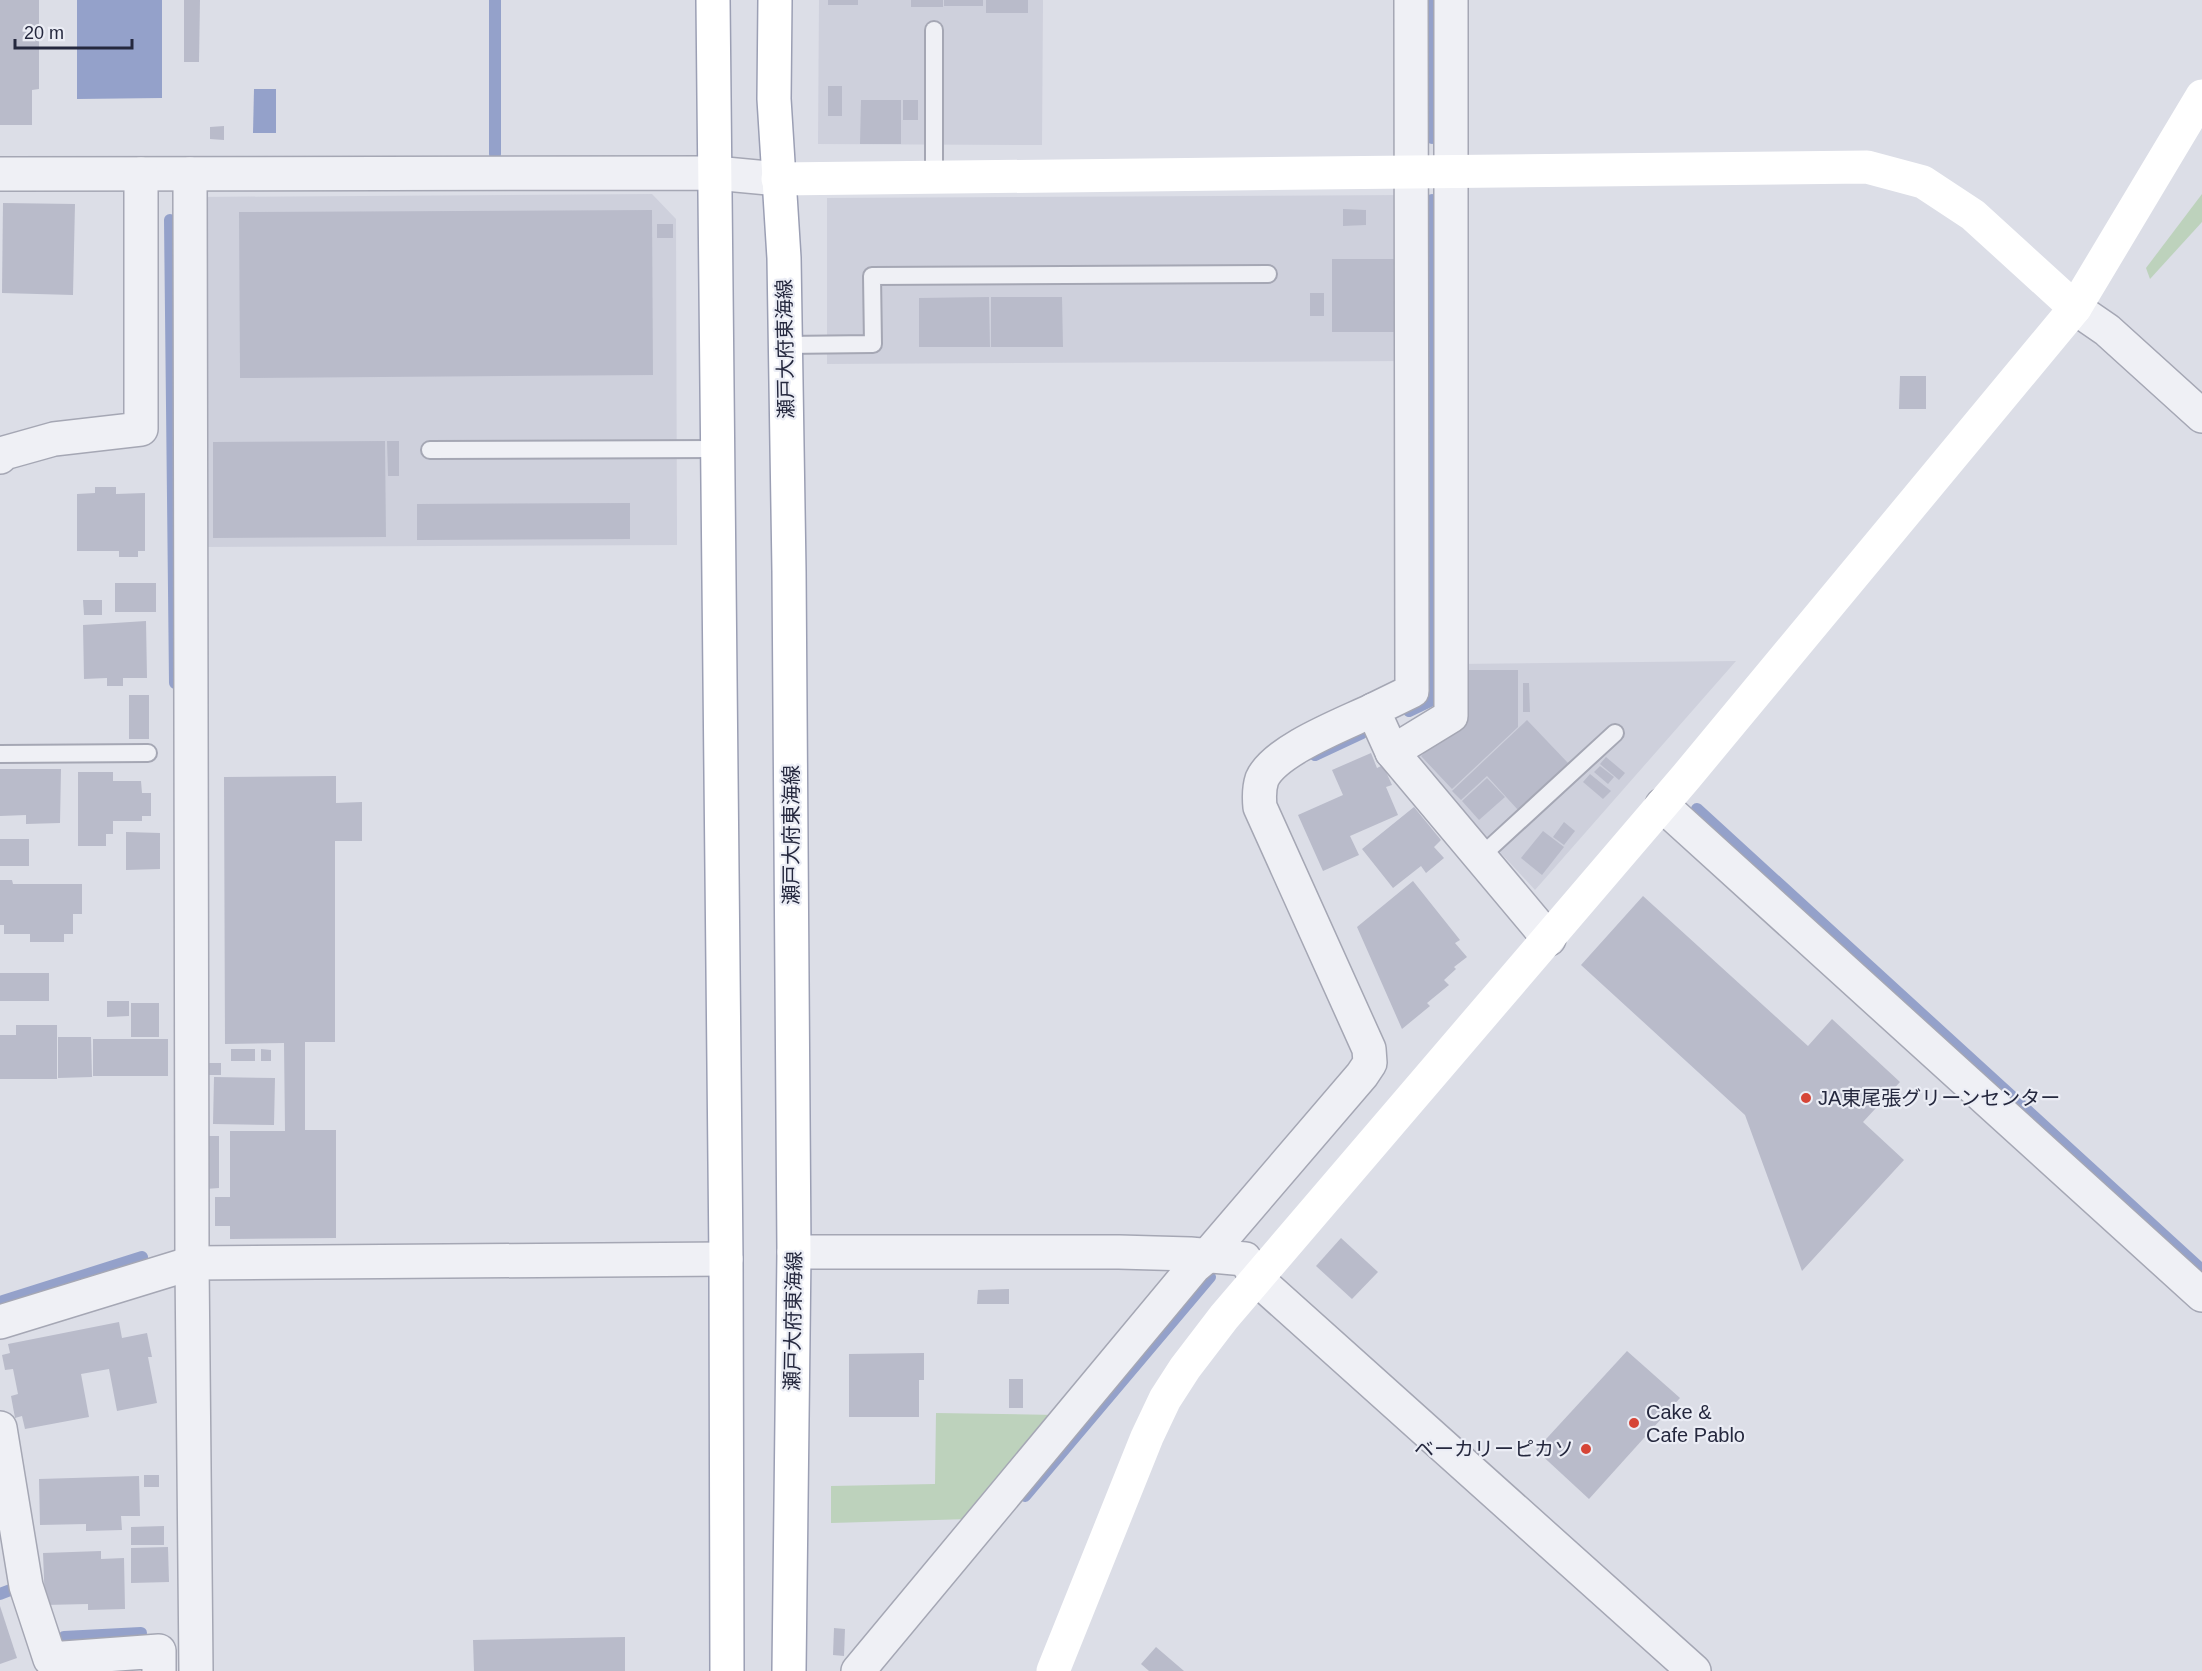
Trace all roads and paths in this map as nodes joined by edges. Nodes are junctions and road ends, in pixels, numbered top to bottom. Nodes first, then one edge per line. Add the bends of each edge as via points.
1 (713, 0) edge
2 (775, 0) edge
3 (1412, 0) edge
4 (1451, 0) edge
5 (934, 30) dead end
6 (2202, 96) edge
7 (715, 173) junction
8 (1412, 173) junction
9 (1451, 173) junction
10 (0, 174) edge
11 (141, 174) junction
12 (190, 174) junction
13 (934, 178) junction
14 (778, 179) junction
15 (1268, 274) dead end
16 (2075, 308) junction
17 (785, 345) junction
18 (2202, 416) edge
19 (718, 449) junction
20 (430, 450) dead end
21 (0, 457) edge
22 (1373, 710) junction
23 (1615, 733) dead end
24 (1392, 752) junction
25 (148, 753) dead end
26 (0, 754) edge
27 (1662, 805) junction
28 (1480, 857) junction
29 (1549, 939) junction
30 (794, 1252) junction
31 (1207, 1256) junction
32 (726, 1259) junction
33 (192, 1263) junction
34 (1257, 1279) junction
35 (2202, 1295) edge
36 (0, 1322) edge
37 (0, 1428) edge
38 (159, 1671) edge
39 (196, 1671) edge
40 (727, 1671) edge
41 (789, 1671) edge
42 (858, 1671) edge
43 (1053, 1671) edge
44 (1694, 1671) edge

1 - 7 main road
2 - 14 main road, 瀬戸大府東海線
3 - 8 street
4 - 9 street
5 - 13 lane
6 - 16 main road
7 - 12 street
7 - 14 street
7 - 19 main road
8 - 9 main road
8 - 13 main road
8 - 22 street via 1412,691
9 - 16 main road via 1868,167 1923,182 1973,215
9 - 24 street via 1451,716
10 - 11 street
11 - 12 street
11 - 21 street via 141,429 54,439
12 - 33 street
13 - 14 main road
14 - 17 main road, 瀬戸大府東海線
15 - 17 lane via 872,276 873,345
16 - 18 street via 2107,330
16 - 27 main road
17 - 30 main road, 瀬戸大府東海線
19 - 20 lane
19 - 32 main road
22 - 24 street
22 - 31 street via 1290,751 1272,764 1259,792 1260,807 1369,1048 1370,1063
23 - 28 lane
24 - 28 street
25 - 26 lane
27 - 29 main road
27 - 35 street
28 - 29 street
29 - 34 main road
30 - 31 street via 1119,1252
30 - 41 main road, 瀬戸大府東海線
31 - 34 street via 1245,1259
31 - 42 street via 1186,1276
32 - 33 street
32 - 40 main road
33 - 36 street
33 - 39 street
34 - 43 main road via 1165,1399
34 - 44 street
37 - 38 street via 26,1586 50,1659 159,1651

